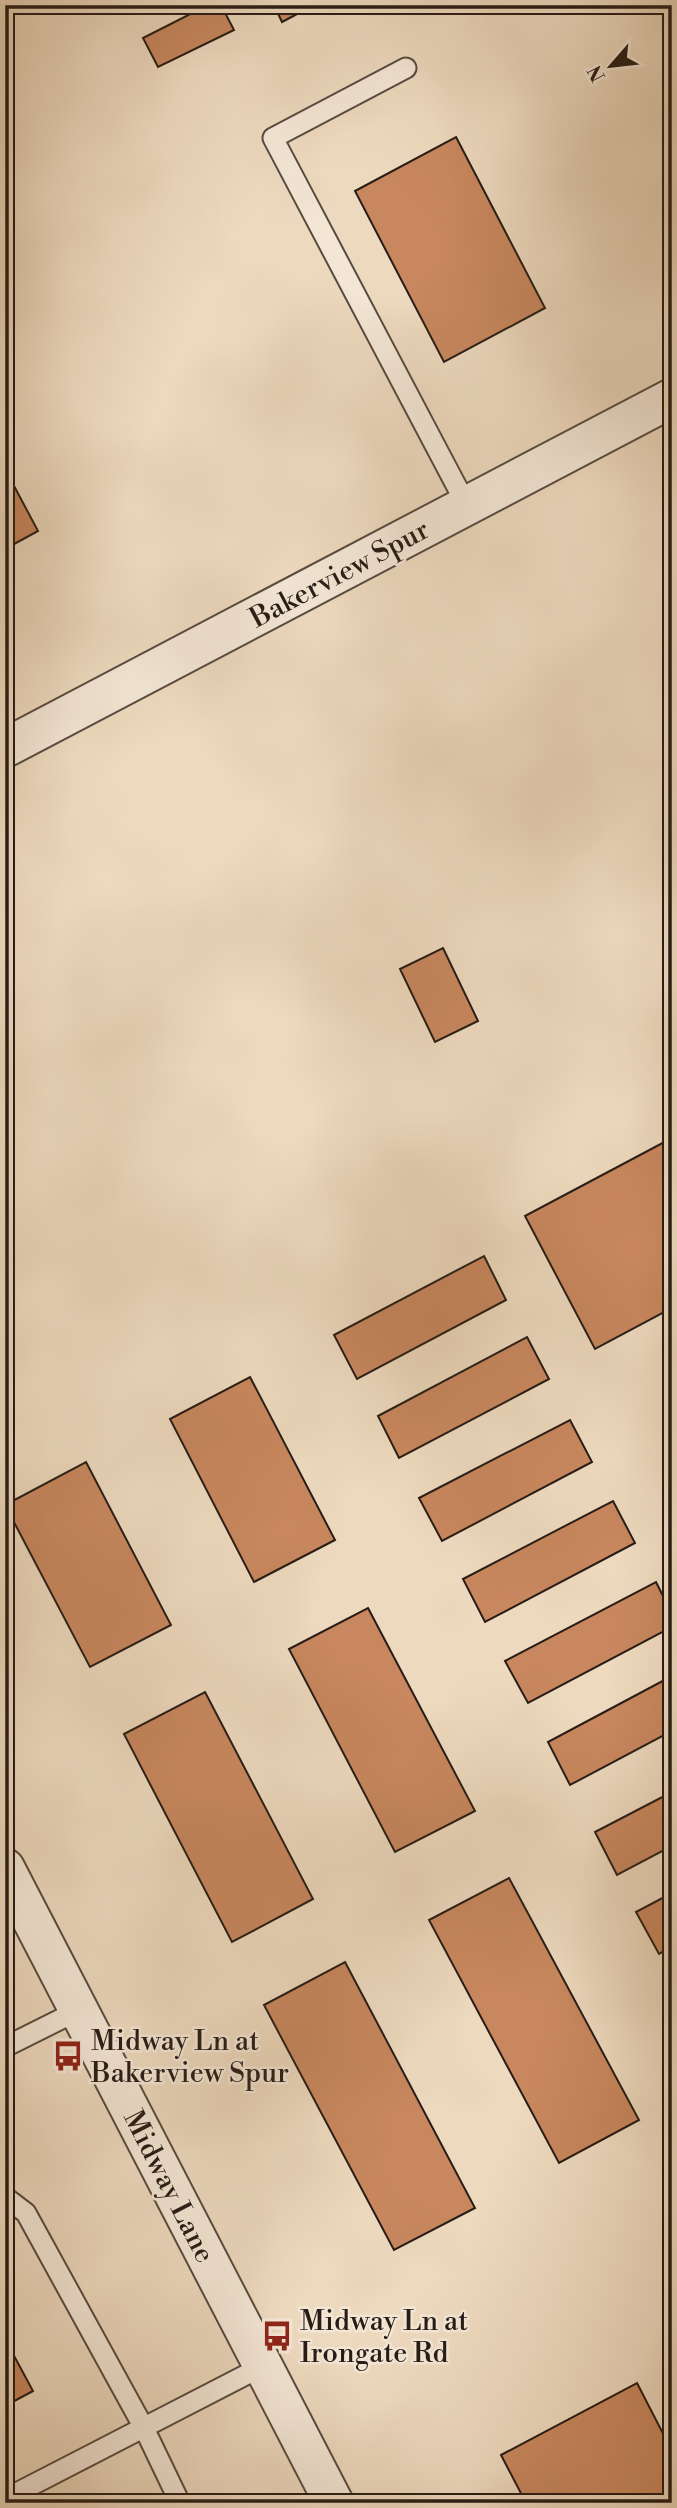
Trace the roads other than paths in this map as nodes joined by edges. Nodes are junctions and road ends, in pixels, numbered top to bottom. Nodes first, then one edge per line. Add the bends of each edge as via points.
1 (407, 68) dead end
2 (672, 398) edge
3 (467, 506) junction
4 (5, 748) edge
5 (5, 1868) edge
6 (79, 2010) junction
7 (5, 2047) edge
8 (5, 2197) edge
9 (263, 2366) junction
10 (144, 2428) junction
11 (5, 2499) edge
12 (180, 2503) edge
13 (334, 2503) edge

1 - 3 lane via 273,138
2 - 3 street, Bakerview Spur
3 - 4 street, Bakerview Spur
5 - 6 street, Midway Lane
6 - 7 lane
6 - 9 street, Midway Lane
8 - 10 lane via 26,2213
9 - 10 lane
9 - 13 street, Midway Lane
10 - 11 lane
10 - 12 lane

